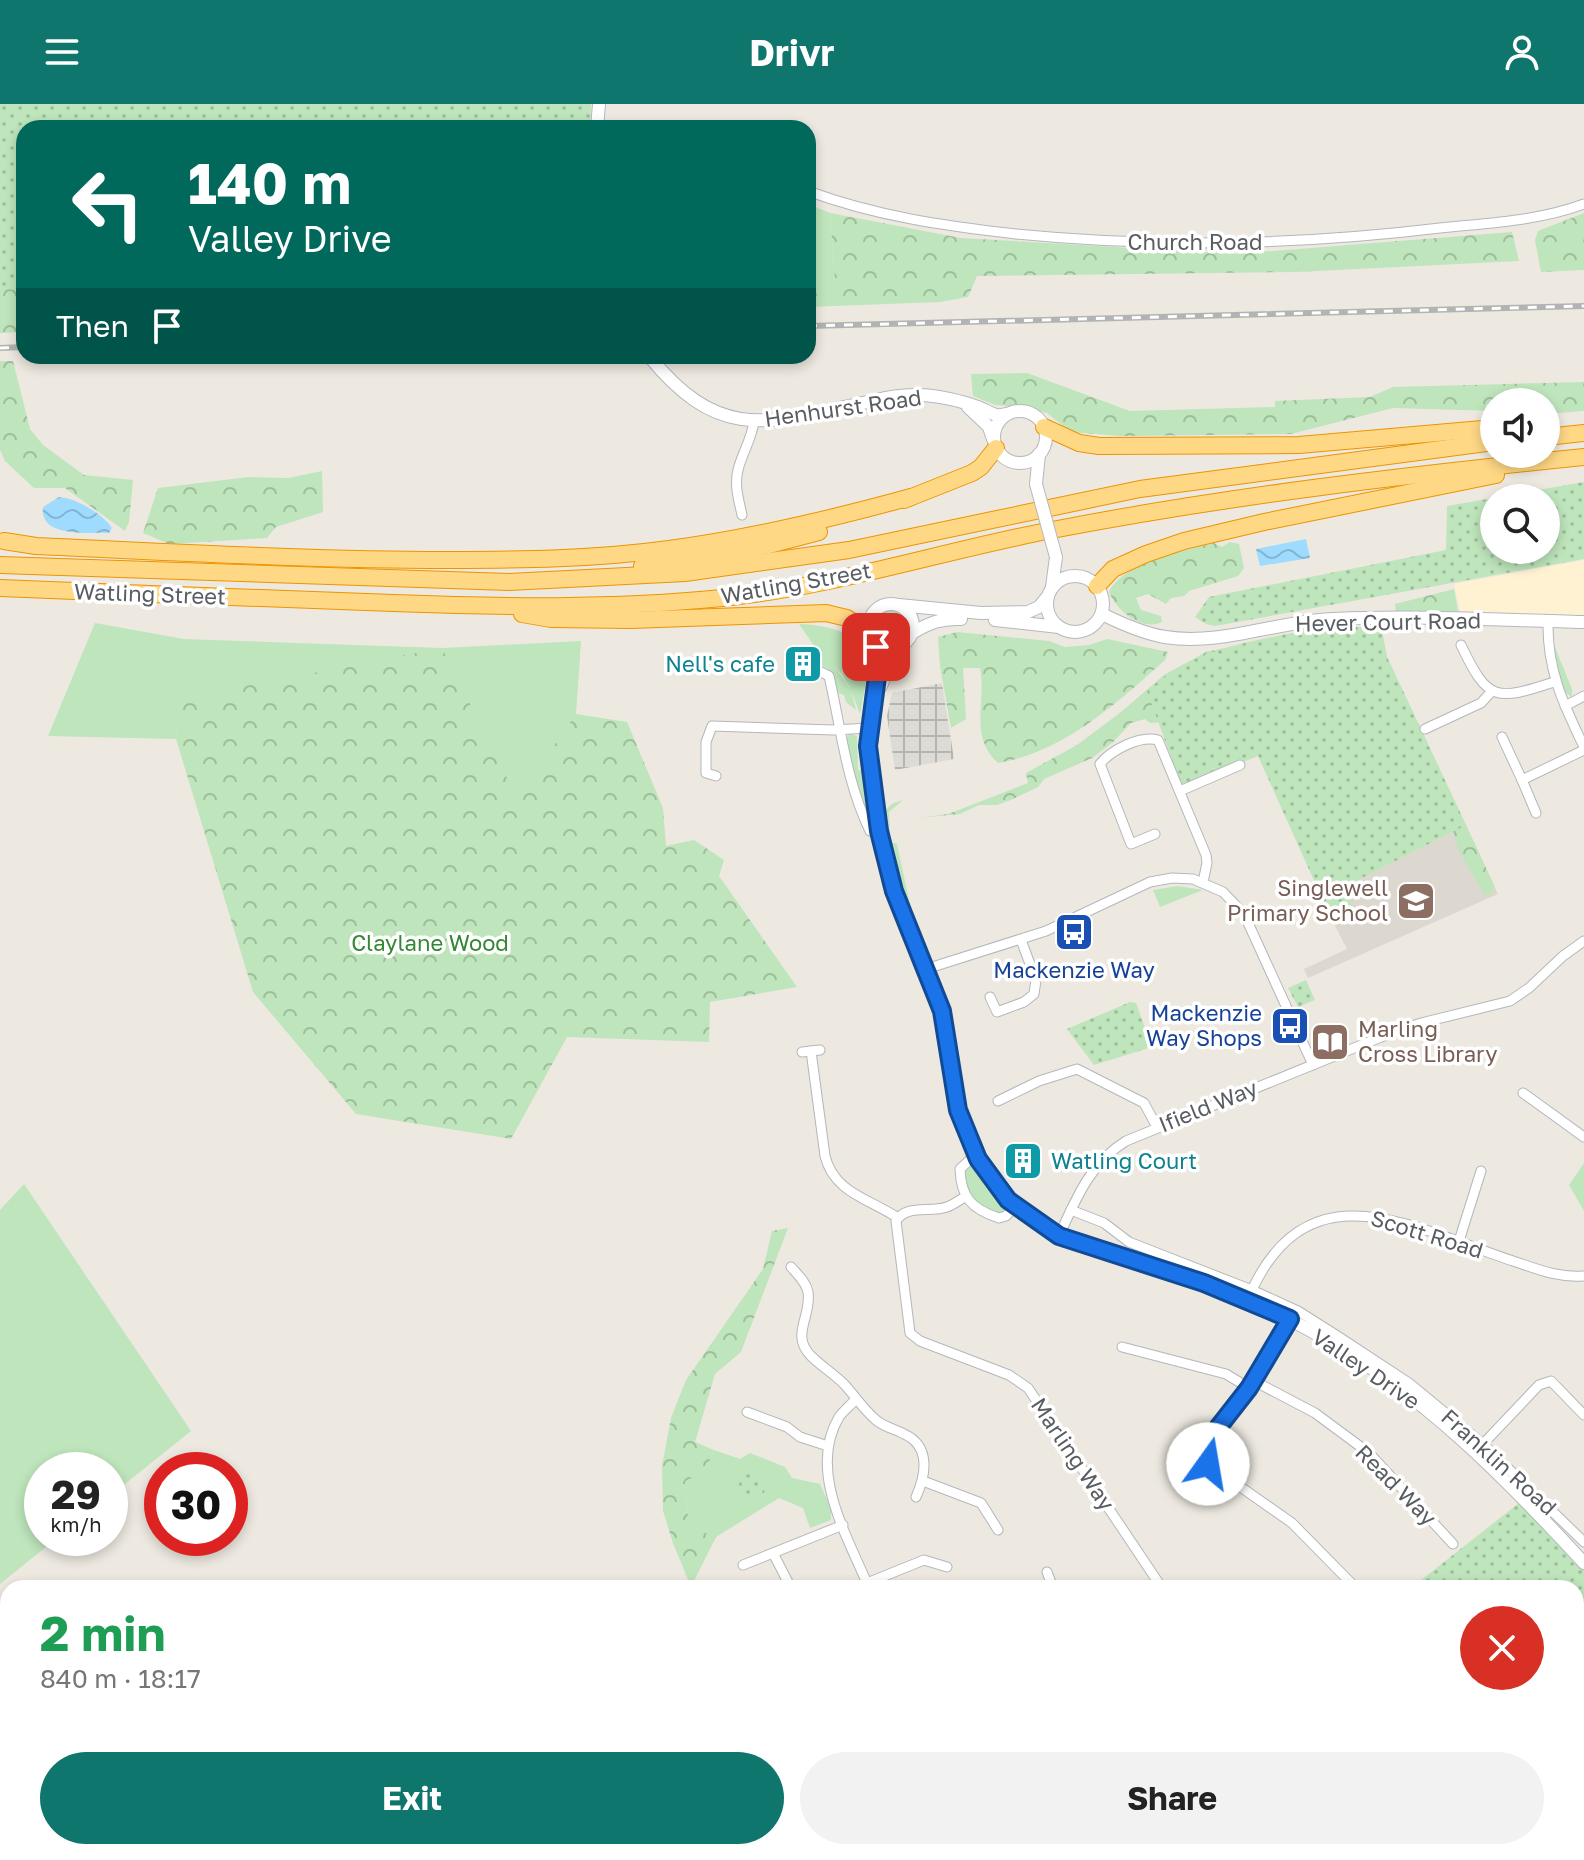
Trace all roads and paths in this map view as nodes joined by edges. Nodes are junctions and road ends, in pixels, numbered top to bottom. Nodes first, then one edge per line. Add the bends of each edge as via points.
1 (816, 194) edge
2 (1584, 204) edge
3 (657, 364) edge
4 (962, 404) junction
5 (1006, 414) junction
6 (754, 421) junction
7 (1044, 427) junction
8 (1560, 428) edge
9 (1480, 429) edge
10 (1584, 431) edge
11 (1560, 435) edge
12 (995, 444) junction
13 (1480, 444) edge
14 (1039, 454) junction
15 (1584, 458) edge
16 (1017, 463) junction
17 (1035, 482) junction
18 (911, 497) junction
19 (742, 515) dead end
20 (4, 541) dead end
21 (1056, 557) junction
22 (0, 565) edge
23 (1076, 576) junction
24 (509, 582) junction
25 (1097, 586) junction
26 (0, 588) edge
27 (1050, 592) junction
28 (483, 605) junction
29 (899, 605) junction
30 (1102, 614) junction
31 (1548, 621) junction
32 (1584, 622) edge
33 (1059, 627) junction
34 (912, 633) junction
35 (870, 634) junction
36 (903, 645) junction
37 (1461, 645) dead end
38 (817, 670) dead end
39 (1554, 682) junction
40 (1492, 691) junction
41 (1584, 696) edge
42 (874, 700) junction
43 (1565, 706) junction
44 (869, 728) junction
45 (1425, 729) dead end
46 (841, 730) junction
47 (1502, 737) dead end
48 (1584, 749) edge
49 (1240, 765) dead end
50 (695, 775) dead end
51 (1522, 780) junction
52 (1180, 791) junction
53 (1536, 813) dead end
54 (879, 831) junction
55 (1155, 834) dead end
56 (1203, 882) junction
57 (1021, 940) junction
58 (1584, 941) edge
59 (926, 969) junction
60 (990, 997) dead end
61 (811, 1051) dead end
62 (1313, 1065) junction
63 (1523, 1093) dead end
64 (998, 1101) dead end
65 (1157, 1127) junction
66 (1584, 1137) edge
67 (975, 1155) junction
68 (1481, 1171) dead end
69 (965, 1197) junction
70 (1015, 1206) junction
71 (1071, 1210) junction
72 (898, 1218) junction
73 (1059, 1236) junction
74 (1459, 1241) junction
75 (791, 1267) dead end
76 (1584, 1276) edge
77 (1252, 1290) junction
78 (1290, 1319) junction
79 (1122, 1347) dead end
80 (1252, 1384) junction
81 (856, 1399) junction
82 (747, 1412) dead end
83 (1584, 1415) edge
84 (1483, 1444) junction
85 (828, 1446) junction
86 (923, 1481) junction
87 (916, 1497) dead end
88 (843, 1525) junction
89 (998, 1530) dead end
90 (1584, 1542) edge
91 (1453, 1544) dead end
92 (773, 1553) junction
93 (1584, 1563) edge
94 (743, 1565) dead end
95 (947, 1567) dead end
96 (1047, 1572) dead end
97 (787, 1580) edge
98 (866, 1580) edge
99 (881, 1580) edge
100 (1050, 1580) edge
101 (1157, 1580) edge
102 (1348, 1580) edge

1 - 2 street, Church Road via 876,213 956,227 1183,243 1398,233 1528,218
3 - 6 street, Henhurst Road via 712,410
4 - 5 street, Henhurst Road
4 - 6 street, Henhurst Road via 910,395 794,419
4 - 12 street via 983,421
5 - 7 street, Henhurst Road via 1032,413
5 - 12 street via 996,425
6 - 19 street via 737,473
7 - 9 highway via 1099,446 1299,445
7 - 14 street via 1046,441
8 - 10 highway
10 - 11 highway
12 - 16 street via 1002,456
12 - 18 highway via 972,473
13 - 24 highway, Watling Street via 1140,489 762,564 640,577
14 - 16 street
14 - 17 street
15 - 25 highway via 1184,541 1113,569
15 - 28 highway, Watling Street via 1191,505 723,598 600,606
16 - 17 street
17 - 21 street, bridge
18 - 20 highway via 748,537 582,557 386,560
18 - 24 highway via 838,527 769,545
21 - 23 street
21 - 27 street
22 - 24 highway, Watling Street
23 - 25 street
23 - 27 street
25 - 30 street
26 - 28 highway, Watling Street
27 - 29 street via 1028,612
27 - 33 street via 1049,613
28 - 35 highway via 571,619 832,613
29 - 34 street via 911,617
29 - 35 street via 876,610
30 - 31 street, Hever Court Road via 1149,634 1186,639 1330,619
30 - 33 street via 1084,631
31 - 32 street, Hever Court Road
31 - 39 street
33 - 34 street via 945,618
34 - 36 street
35 - 36 street via 884,647
35 - 42 street, Valley Drive via 878,659
36 - 42 street, Valley Drive
37 - 40 street via 1476,677
38 - 46 street via 829,676 839,699
39 - 40 street via 1515,694
39 - 43 street
40 - 45 street via 1481,703
41 - 43 street
42 - 44 street, Valley Drive
43 - 48 street
44 - 46 street
44 - 54 street, Valley Drive
46 - 50 street via 712,726 706,742 711,774
46 - 54 street via 861,810 870,831
47 - 51 street
48 - 51 street
49 - 52 street
51 - 53 street
52 - 55 street via 1158,740 1148,737 1107,755 1100,764 1131,844
52 - 56 street via 1206,855
54 - 59 street, Valley Drive via 894,891
56 - 57 street via 1150,882
56 - 62 street via 1223,892 1245,915
57 - 59 street
57 - 60 street via 1035,979 1034,994 997,1012
58 - 62 street, Ifield Way via 1510,1001 1411,1026
59 - 67 street, Valley Drive via 945,1020 960,1116
61 - 72 street via 831,1172 847,1190
62 - 65 street, Ifield Way
63 - 66 street
64 - 65 street via 1077,1069 1144,1103
65 - 71 street, Ifield Way via 1105,1156
67 - 69 street via 960,1169
67 - 70 street, Valley Drive
68 - 74 street
69 - 70 street via 999,1218
69 - 72 street
70 - 73 street, Valley Drive
71 - 73 street, Ifield Way
71 - 77 street, Franklin Road via 1104,1223 1129,1242
72 - 101 street, Marling Way via 912,1336 1009,1375 1028,1388
73 - 78 street, Valley Drive via 1192,1279
74 - 76 street, Scott Road via 1563,1278
74 - 77 street, Scott Road via 1363,1214 1332,1216 1287,1238
75 - 81 street via 808,1295 801,1331 804,1346
77 - 84 street, Franklin Road via 1298,1311 1409,1383
78 - 80 street
78 - 93 street, Valley Drive via 1366,1365 1452,1431 1510,1483
79 - 80 street, Read Way
80 - 91 street, Read Way via 1315,1413 1369,1453
80 - 102 street via 1206,1443 1204,1460 1299,1529
81 - 85 street via 840,1417
81 - 86 street via 876,1420 916,1443 925,1460
82 - 85 street
83 - 84 street via 1551,1381 1539,1385
84 - 90 street, Franklin Road
85 - 88 street via 828,1481
86 - 87 street
86 - 89 street via 981,1503
88 - 92 street
88 - 98 street
92 - 94 street
92 - 97 street
95 - 99 street via 924,1560
96 - 100 street

